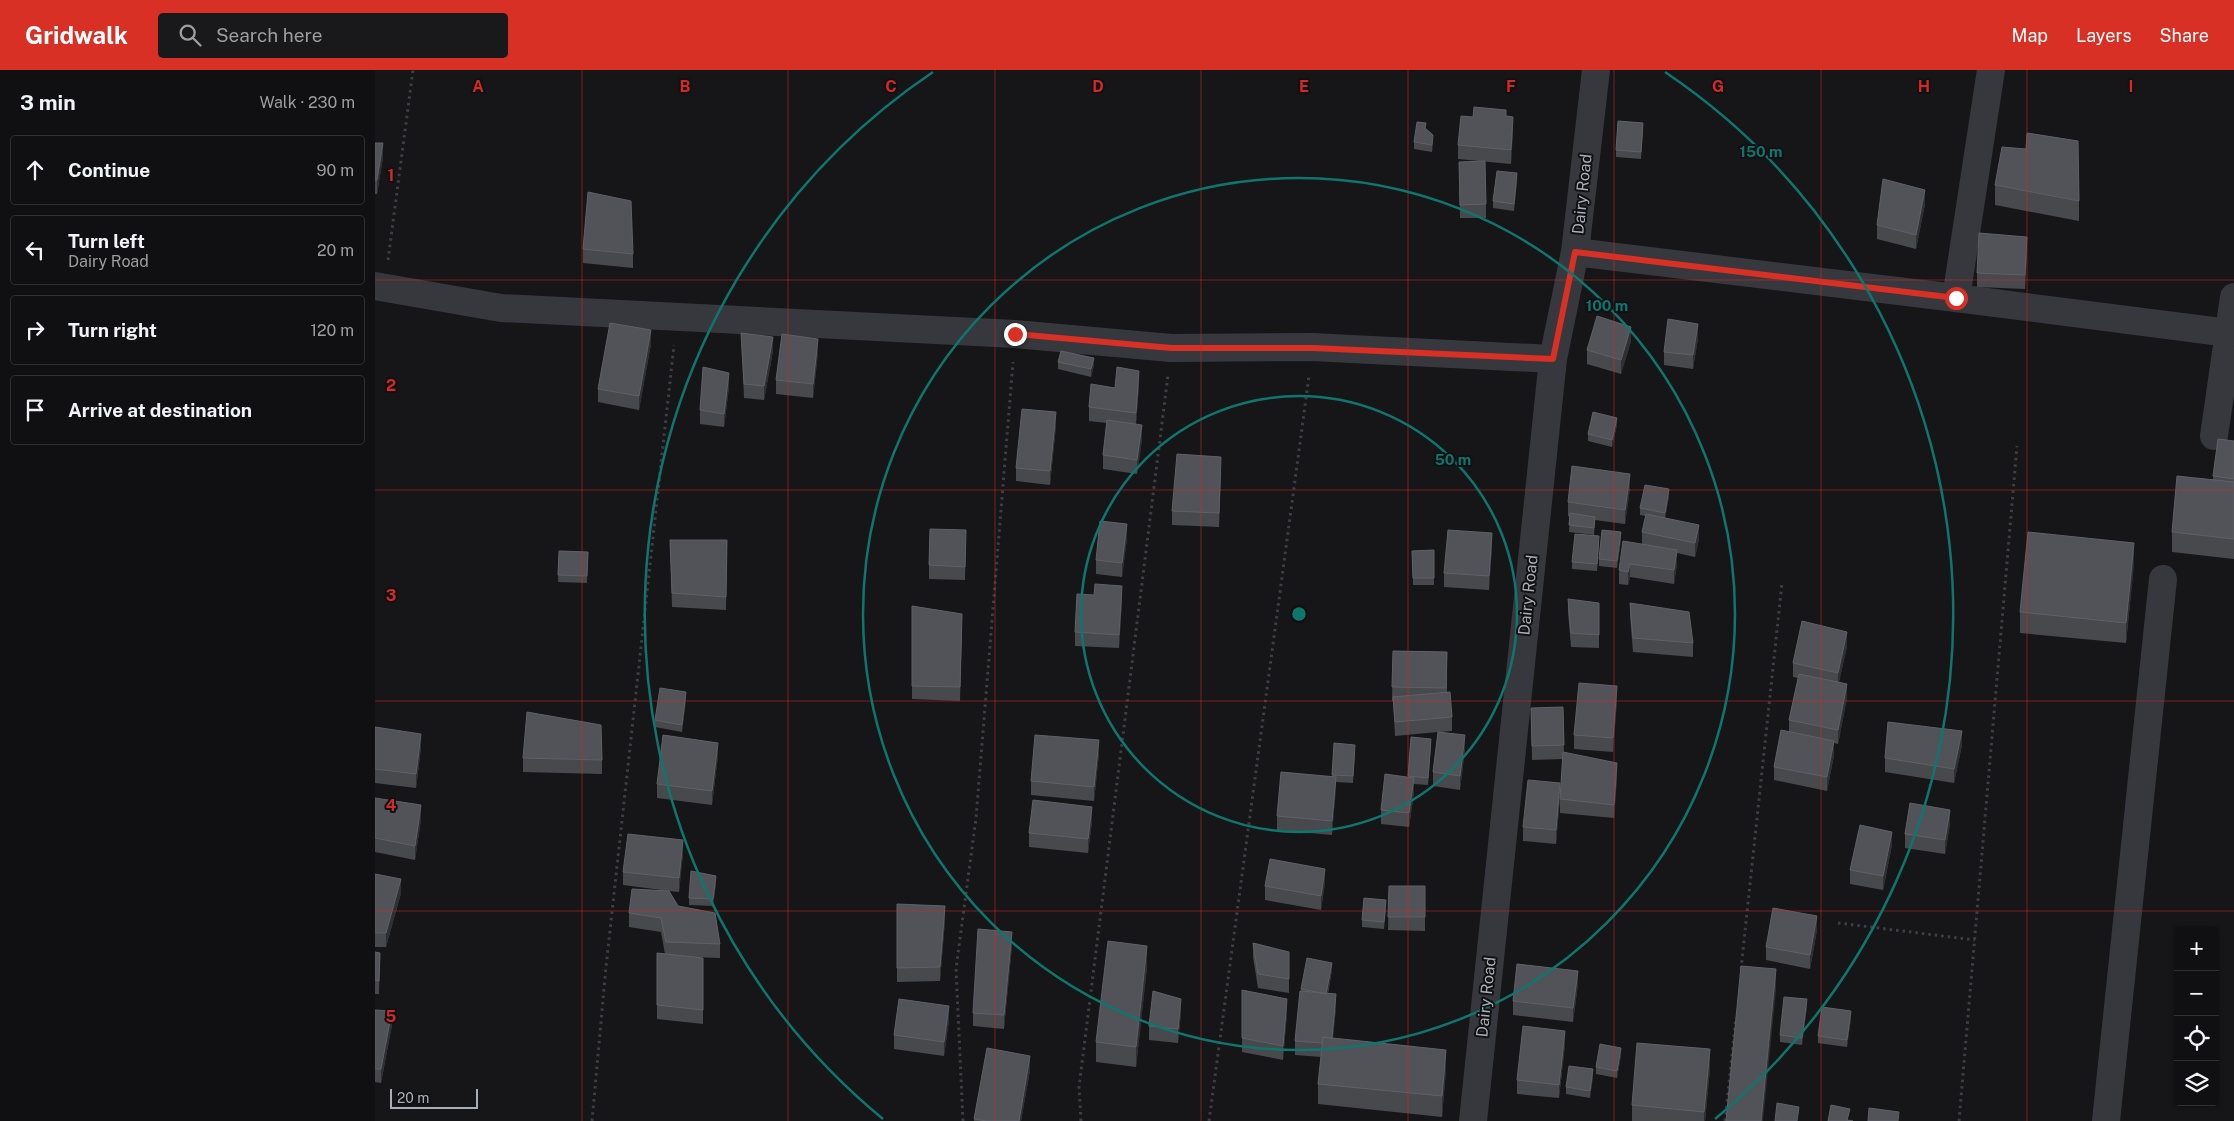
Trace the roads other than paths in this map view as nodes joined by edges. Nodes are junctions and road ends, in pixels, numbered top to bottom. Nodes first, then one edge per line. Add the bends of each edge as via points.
1 (1596, 70) edge
2 (1991, 70) edge
3 (1575, 252) junction
4 (379, 287) edge
5 (2234, 297) edge
6 (1956, 298) junction
7 (2229, 333) junction
8 (1553, 359) junction
9 (2214, 436) dead end
10 (2163, 579) dead end
11 (1473, 1121) edge
12 (2106, 1121) edge

1 - 3 street, Dairy Road
2 - 6 street
3 - 6 street
3 - 8 street, Dairy Road
4 - 8 street via 501,308 1015,334 1171,348 1313,348
5 - 7 street
6 - 7 street
7 - 9 street
8 - 11 street, Dairy Road
10 - 12 street

